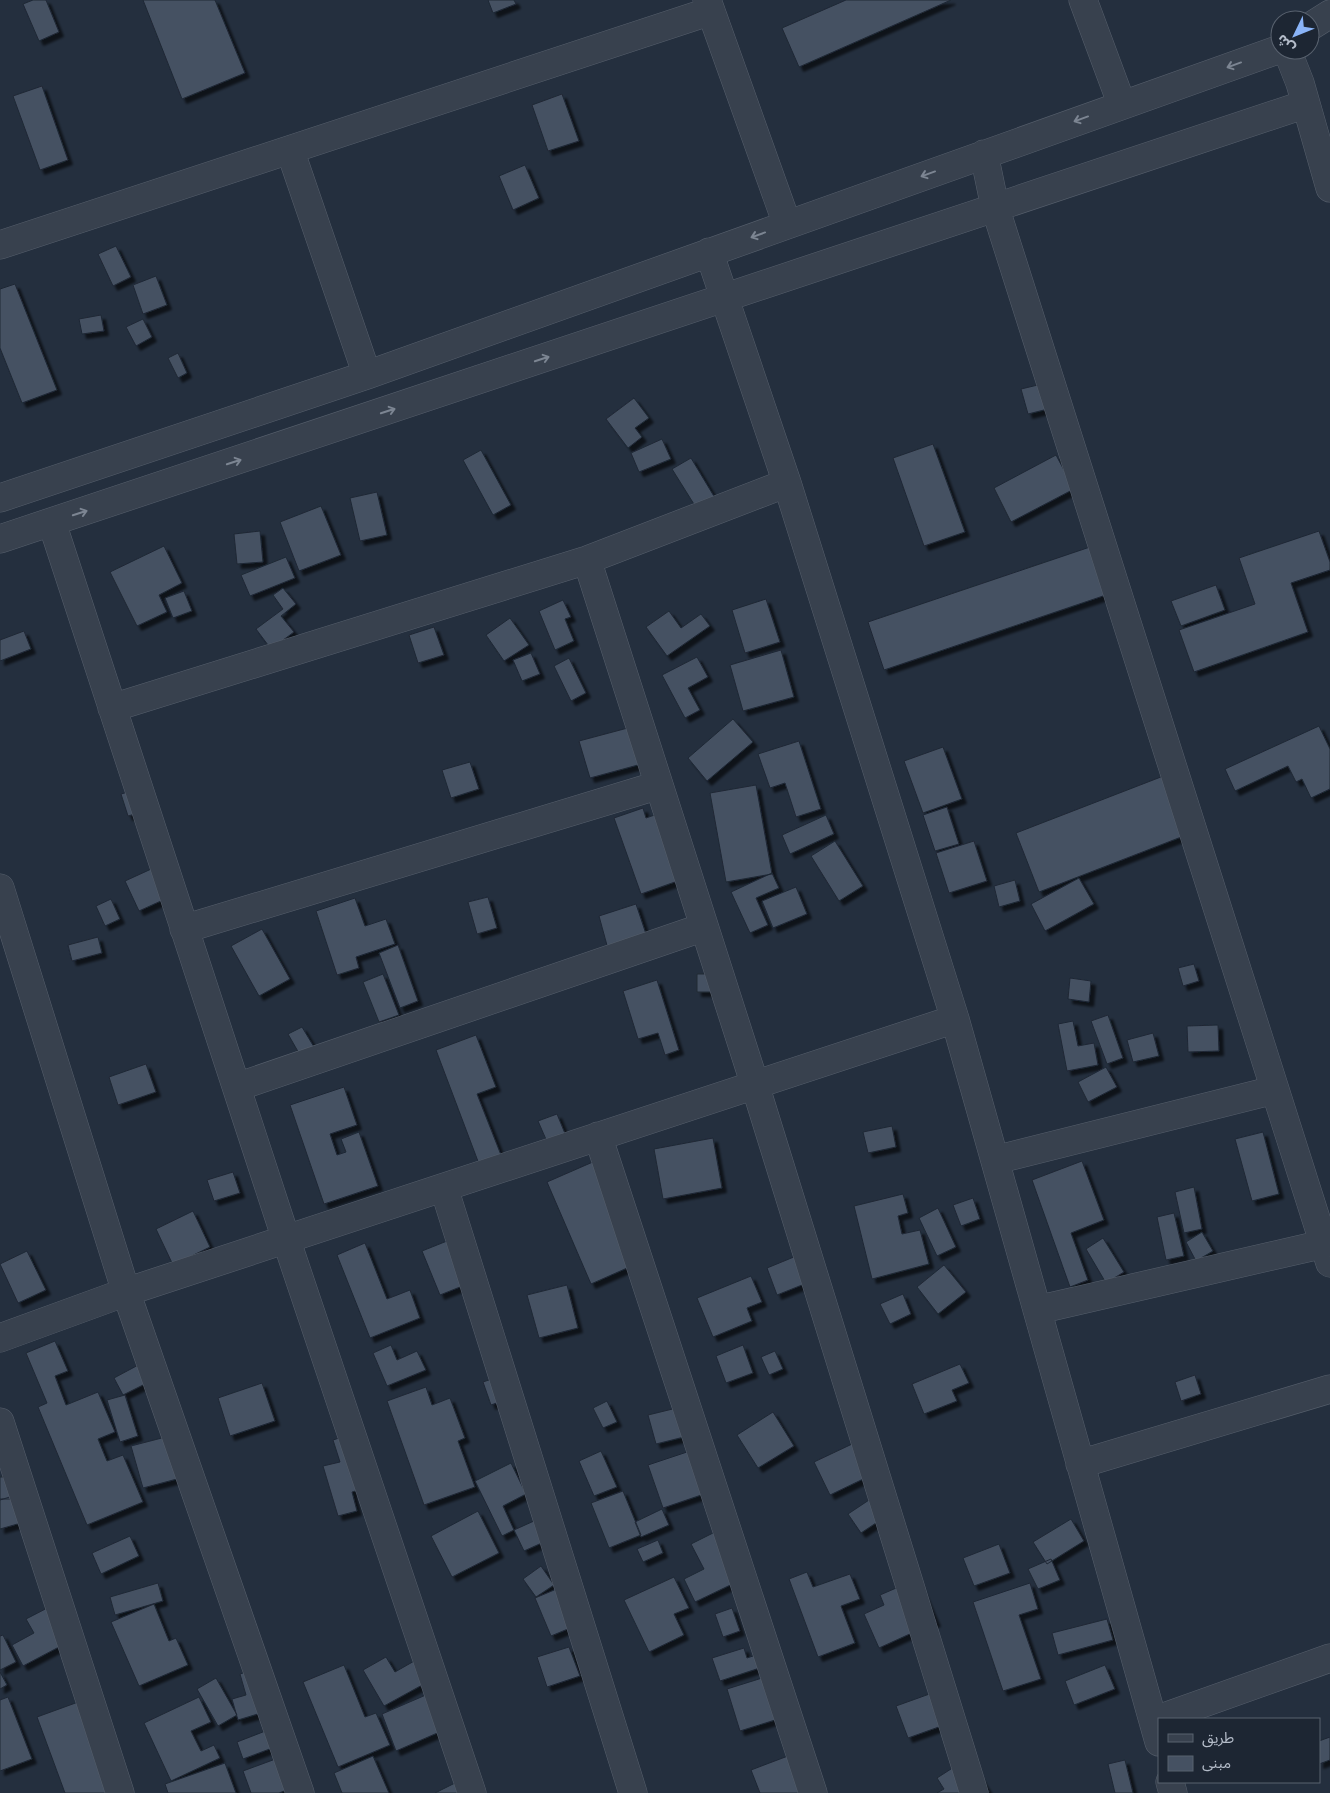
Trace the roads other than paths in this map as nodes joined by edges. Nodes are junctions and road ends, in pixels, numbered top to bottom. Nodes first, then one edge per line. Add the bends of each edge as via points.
1 (1083, 0) edge
2 (709, 6) edge
3 (1270, 52) edge
4 (1291, 60) edge
5 (1306, 104) junction
6 (1122, 105) junction
7 (290, 150) junction
8 (984, 154) junction
9 (1330, 188) edge
10 (995, 208) junction
11 (788, 224) junction
12 (0, 245) edge
13 (709, 252) junction
14 (724, 298) junction
15 (367, 374) junction
16 (786, 483) junction
17 (0, 498) edge
18 (52, 523) junction
19 (0, 539) edge
20 (587, 560) junction
21 (112, 708) junction
22 (659, 785) junction
23 (0, 888) edge
24 (704, 927) junction
25 (184, 929) junction
26 (955, 1020) junction
27 (755, 1086) junction
28 (236, 1088) junction
29 (1274, 1090) junction
30 (598, 1136) junction
31 (994, 1160) junction
32 (444, 1188) junction
33 (286, 1239) junction
34 (1327, 1253) edge
35 (126, 1292) junction
36 (1037, 1310) junction
37 (0, 1338) edge
38 (1330, 1389) edge
39 (0, 1422) edge
40 (1080, 1464) junction
41 (1330, 1658) edge
42 (1187, 1718) edge
43 (1156, 1731) edge
44 (120, 1793) edge
45 (300, 1793) edge
46 (472, 1793) edge
47 (633, 1793) edge
48 (813, 1793) edge
49 (974, 1793) edge

1 - 6 street
2 - 7 street
2 - 11 street
3 -> 6 street
4 - 5 street
5 - 9 street
5 - 10 street
6 -> 8 street
7 - 12 street
7 - 15 street
8 - 10 street
8 -> 11 street
10 - 14 street
10 - 29 street
11 -> 13 street
13 - 14 street
13 - 15 street
14 - 16 street
18 -> 14 street
15 - 17 street
16 - 20 street
16 - 26 street
18 - 19 street
18 - 21 street
20 - 21 street
20 - 22 street
21 - 25 street
22 - 24 street
22 - 25 street
23 - 35 street
24 - 27 street
24 - 28 street
25 - 28 street
26 - 27 street
26 - 31 street
27 - 30 street
27 - 49 street
28 - 33 street
29 - 31 street
29 - 34 street
30 - 32 street
30 - 48 street
31 - 36 street
32 - 33 street
32 - 47 street
33 - 35 street
33 - 46 street
34 - 36 street
35 - 37 street
35 - 45 street
36 - 40 street
38 - 40 street
39 - 44 street
40 - 43 street
41 - 42 street

